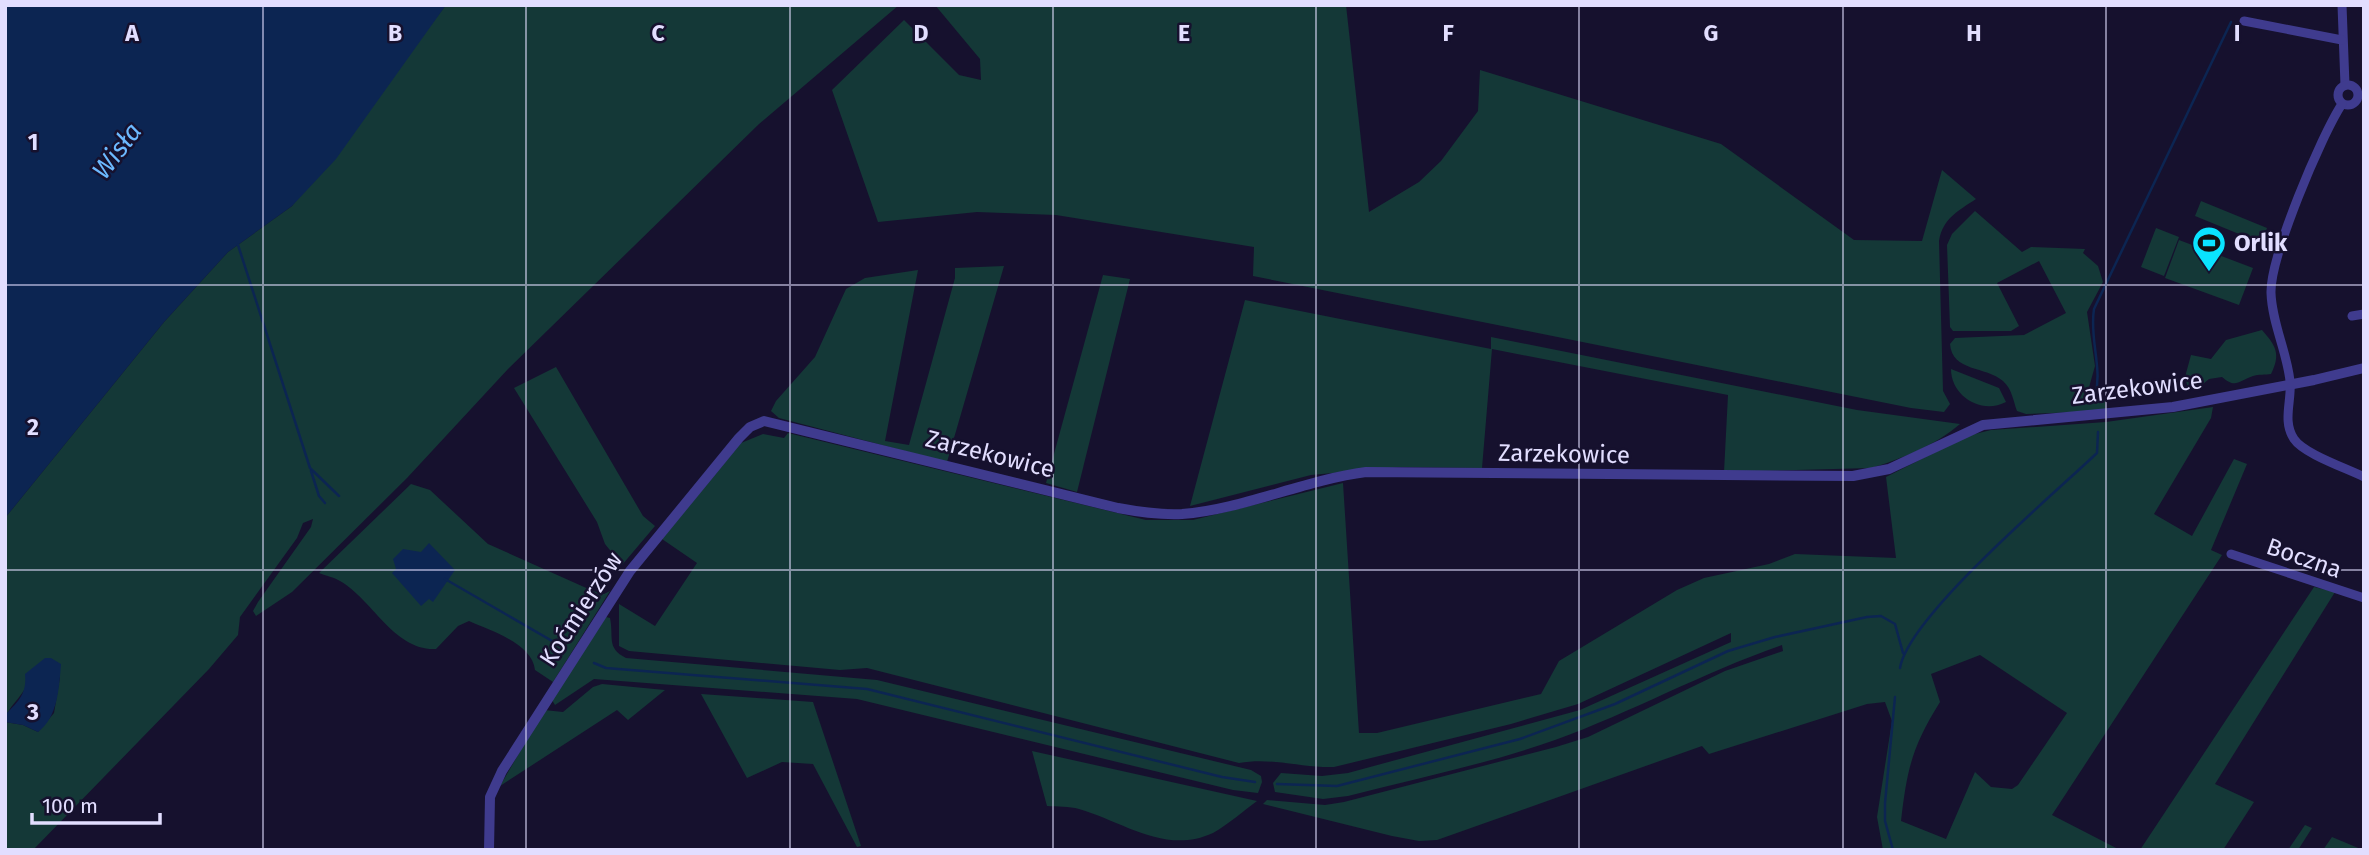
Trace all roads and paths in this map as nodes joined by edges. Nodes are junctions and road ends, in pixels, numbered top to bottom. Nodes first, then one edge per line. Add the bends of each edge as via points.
1 (2342, 5) edge
2 (2244, 21) dead end
3 (2342, 40) junction
4 (2345, 85) junction
5 (2361, 95) edge
6 (2343, 104) junction
7 (2364, 313) edge
8 (2352, 316) dead end
9 (2364, 368) edge
10 (2290, 385) junction
11 (764, 421) joint
12 (2364, 477) edge
13 (2231, 554) dead end
14 (2364, 598) edge
15 (489, 850) edge

1 - 3 street
2 - 3 street
3 - 4 street
4 - 5 street
4 - 6 street via 2337,94
5 - 6 street via 2354,103
6 - 10 street via 2322,141 2273,270 2273,310
7 - 8 street
9 - 10 street, Zarzekowice
10 - 11 street, Zarzekowice via 2128,414 1983,425 1889,469 1853,476 1366,472 1183,514 1118,508
10 - 12 street via 2288,421 2298,444
11 - 15 street, Koćmierzów via 739,438 636,563 509,760 490,797
13 - 14 street, Boczna

